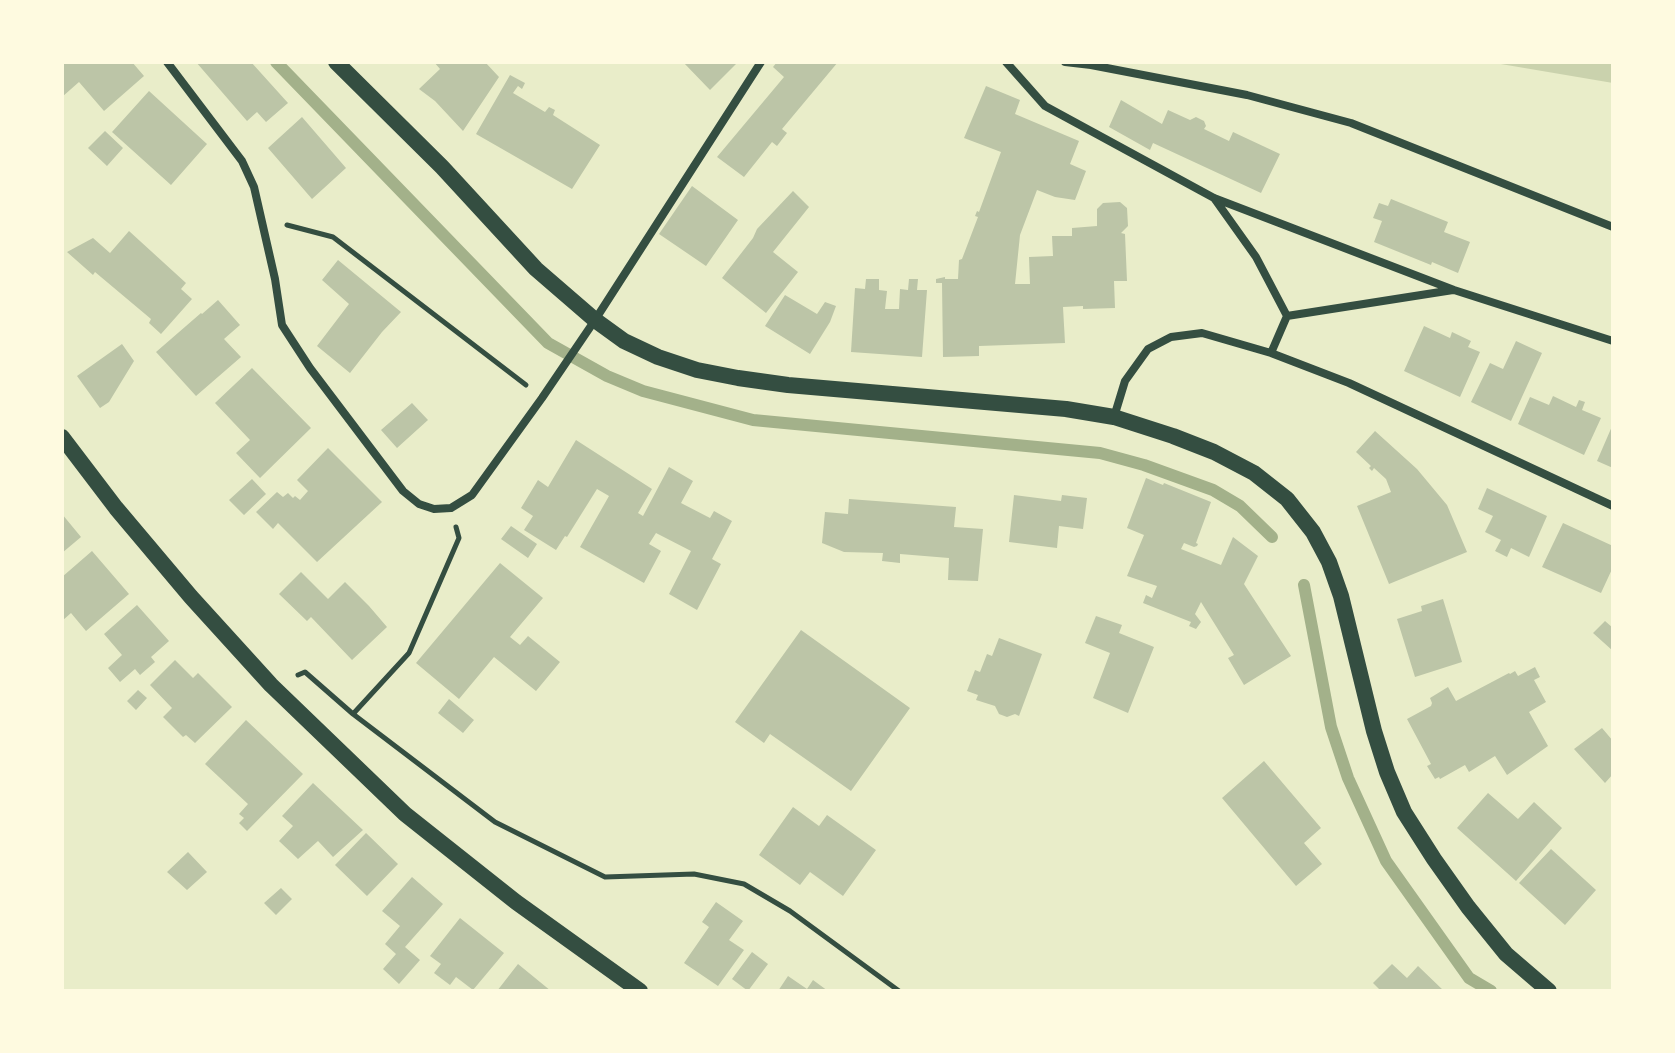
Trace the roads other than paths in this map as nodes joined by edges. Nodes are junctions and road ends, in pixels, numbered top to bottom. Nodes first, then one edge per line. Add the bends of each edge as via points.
1 (167, 62) edge
2 (336, 62) edge
3 (761, 62) edge
4 (1006, 62) edge
5 (1065, 62) edge
6 (1214, 198) junction
7 (1613, 227) edge
8 (1454, 290) junction
9 (1287, 316) junction
10 (595, 320) junction
11 (1613, 341) edge
12 (1271, 353) junction
13 (1114, 417) junction
14 (62, 437) edge
15 (1613, 506) edge
16 (640, 991) edge
17 (1549, 991) edge

1 - 10 street via 242,161 254,187 282,325 403,491 419,504 451,508 472,495
2 - 10 main road via 536,269
3 - 10 street
4 - 6 street via 1045,106
5 - 7 street via 1247,95 1351,123
6 - 8 street
6 - 9 street via 1256,257
8 - 9 street
8 - 11 street
9 - 12 street
10 - 13 main road via 658,357 738,378
12 - 13 street via 1202,333 1171,337 1148,349 1125,381
12 - 15 street via 1349,383
13 - 17 main road via 1214,452 1254,473 1287,499 1313,532 1341,596 1374,731 1404,812 1506,954
14 - 16 main road via 191,597 271,685 405,814

